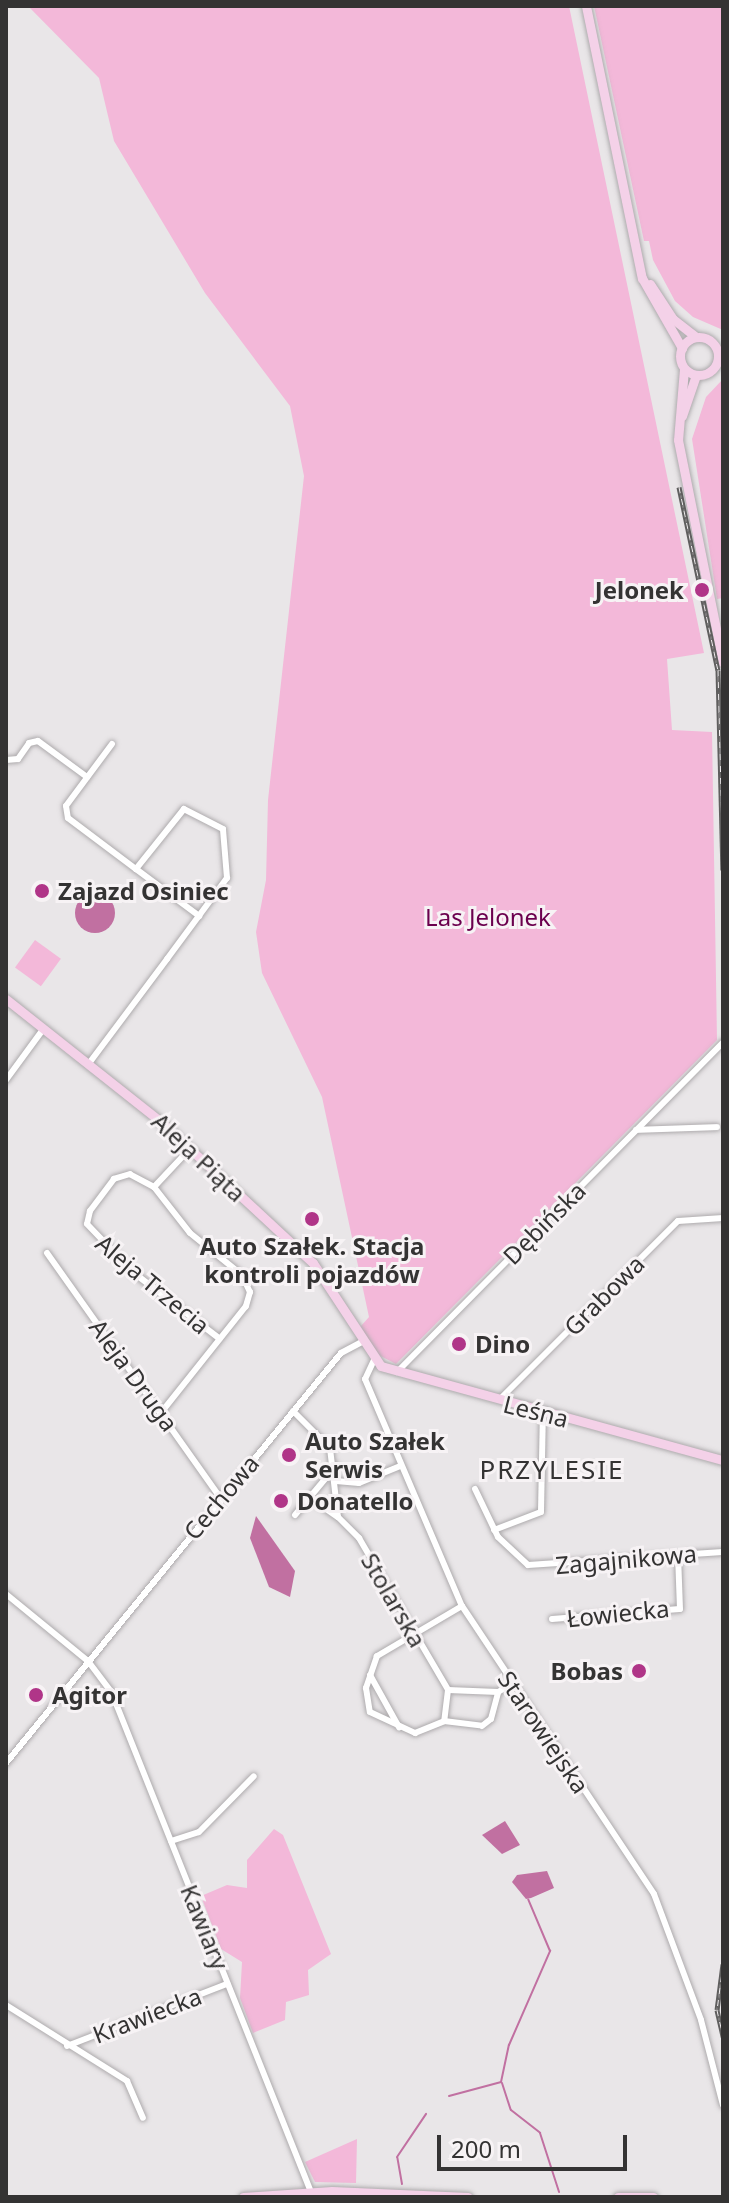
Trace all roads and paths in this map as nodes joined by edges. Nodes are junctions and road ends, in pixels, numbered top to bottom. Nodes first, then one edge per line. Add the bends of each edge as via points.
1 (586, 6) edge
2 (638, 255) junction
3 (696, 337) junction
4 (719, 344) edge
5 (682, 348) junction
6 (720, 360) edge
7 (684, 369) junction
8 (696, 375) junction
9 (680, 451) junction
10 (723, 663) edge
11 (112, 744) dead end
12 (6, 760) edge
13 (87, 777) junction
14 (136, 869) junction
15 (199, 916) junction
16 (6, 999) edge
17 (45, 1027) junction
18 (723, 1042) edge
19 (90, 1062) junction
20 (6, 1080) edge
21 (717, 1127) dead end
22 (636, 1130) junction
23 (184, 1155) dead end
24 (154, 1187) junction
25 (723, 1218) edge
26 (47, 1253) dead end
27 (220, 1339) junction
28 (362, 1342) junction
29 (374, 1360) junction
30 (397, 1374) junction
31 (498, 1401) junction
32 (293, 1411) junction
33 (543, 1412) junction
34 (161, 1413) junction
35 (723, 1460) edge
36 (336, 1466) junction
37 (400, 1466) junction
38 (336, 1481) junction
39 (475, 1489) dead end
40 (220, 1497) junction
41 (309, 1497) junction
42 (295, 1515) dead end
43 (338, 1517) junction
44 (494, 1530) junction
45 (723, 1552) edge
46 (678, 1555) junction
47 (6, 1594) edge
48 (462, 1606) junction
49 (552, 1619) dead end
50 (413, 1633) junction
51 (88, 1661) junction
52 (370, 1675) junction
53 (510, 1685) junction
54 (448, 1690) junction
55 (498, 1692) junction
56 (444, 1721) junction
57 (399, 1727) junction
58 (6, 1763) edge
59 (254, 1776) dead end
60 (171, 1841) junction
61 (227, 1984) junction
62 (6, 2005) edge
63 (66, 2047) junction
64 (723, 2105) edge
65 (143, 2118) dead end
66 (312, 2194) edge
67 (243, 2197) edge
68 (468, 2197) edge
69 (618, 2197) edge
70 (653, 2197) edge

1 - 2 street
2 - 3 street via 665,310
2 - 5 street via 646,291
3 - 4 street
3 - 5 street
4 - 6 street
5 - 7 street
6 - 8 street via 711,371
7 - 8 street
7 - 9 street via 677,417
8 - 9 street via 683,412
9 - 10 street
11 - 13 street
12 - 13 street via 18,759 29,743 38,741
13 - 14 street via 66,806 68,818
14 - 15 street
14 - 15 street via 181,810 221,826 228,846 227,878
15 - 19 street
16 - 17 street, Aleja Piąta
17 - 19 street, Aleja Piąta
17 - 20 street
18 - 22 street, Dębińska
19 - 28 street, Aleja Piąta via 313,1263 332,1285
21 - 22 street
22 - 30 street, Dębińska
23 - 24 street
24 - 27 street via 185,1229 250,1287 248,1302
24 - 27 street, Aleja Trzecia via 130,1174 118,1176 90,1211 88,1228 134,1273
25 - 31 street, Grabowa via 678,1221
26 - 34 street, Aleja Druga
27 - 34 street
28 - 29 street, Leśna
28 - 32 street, Cechowa via 345,1349
29 - 30 street, Leśna
29 - 37 street, Starowiejska via 365,1379
30 - 31 street, Leśna
31 - 33 street, Leśna
32 - 36 street via 325,1441
32 - 40 street, Cechowa
33 - 35 street, Leśna
33 - 44 street via 542,1510
34 - 40 street, Aleja Druga
36 - 38 street
36 - 41 street
37 - 38 street via 359,1483
37 - 48 street, Starowiejska
38 - 43 street
39 - 44 street, Zagajnikowa
40 - 51 street, Cechowa
41 - 42 street
41 - 43 street, Stolarska
43 - 50 street, Stolarska via 359,1538
44 - 46 street, Zagajnikowa via 516,1557 533,1566
45 - 46 street, Zagajnikowa
46 - 49 street, Łowiecka via 680,1609
47 - 51 street, Kawiary
48 - 50 street
48 - 53 street, Starowiejska
50 - 52 street via 377,1656
50 - 54 street, Stolarska
51 - 58 street, Cechowa
51 - 60 street, Kawiary via 111,1691
52 - 57 street
52 - 57 street via 370,1712
53 - 55 street
53 - 64 street, Starowiejska via 624,1842 654,1894 701,2020
54 - 55 street
54 - 56 street
55 - 56 street via 485,1725
56 - 57 street via 420,1733
59 - 60 street via 199,1832
60 - 61 street, Kawiary
61 - 63 street, Krawiecka
61 - 66 street, Kawiary
62 - 63 street, Krawiecka
63 - 65 street, Krawiecka via 127,2081
66 - 67 street
66 - 68 street
69 - 70 street

